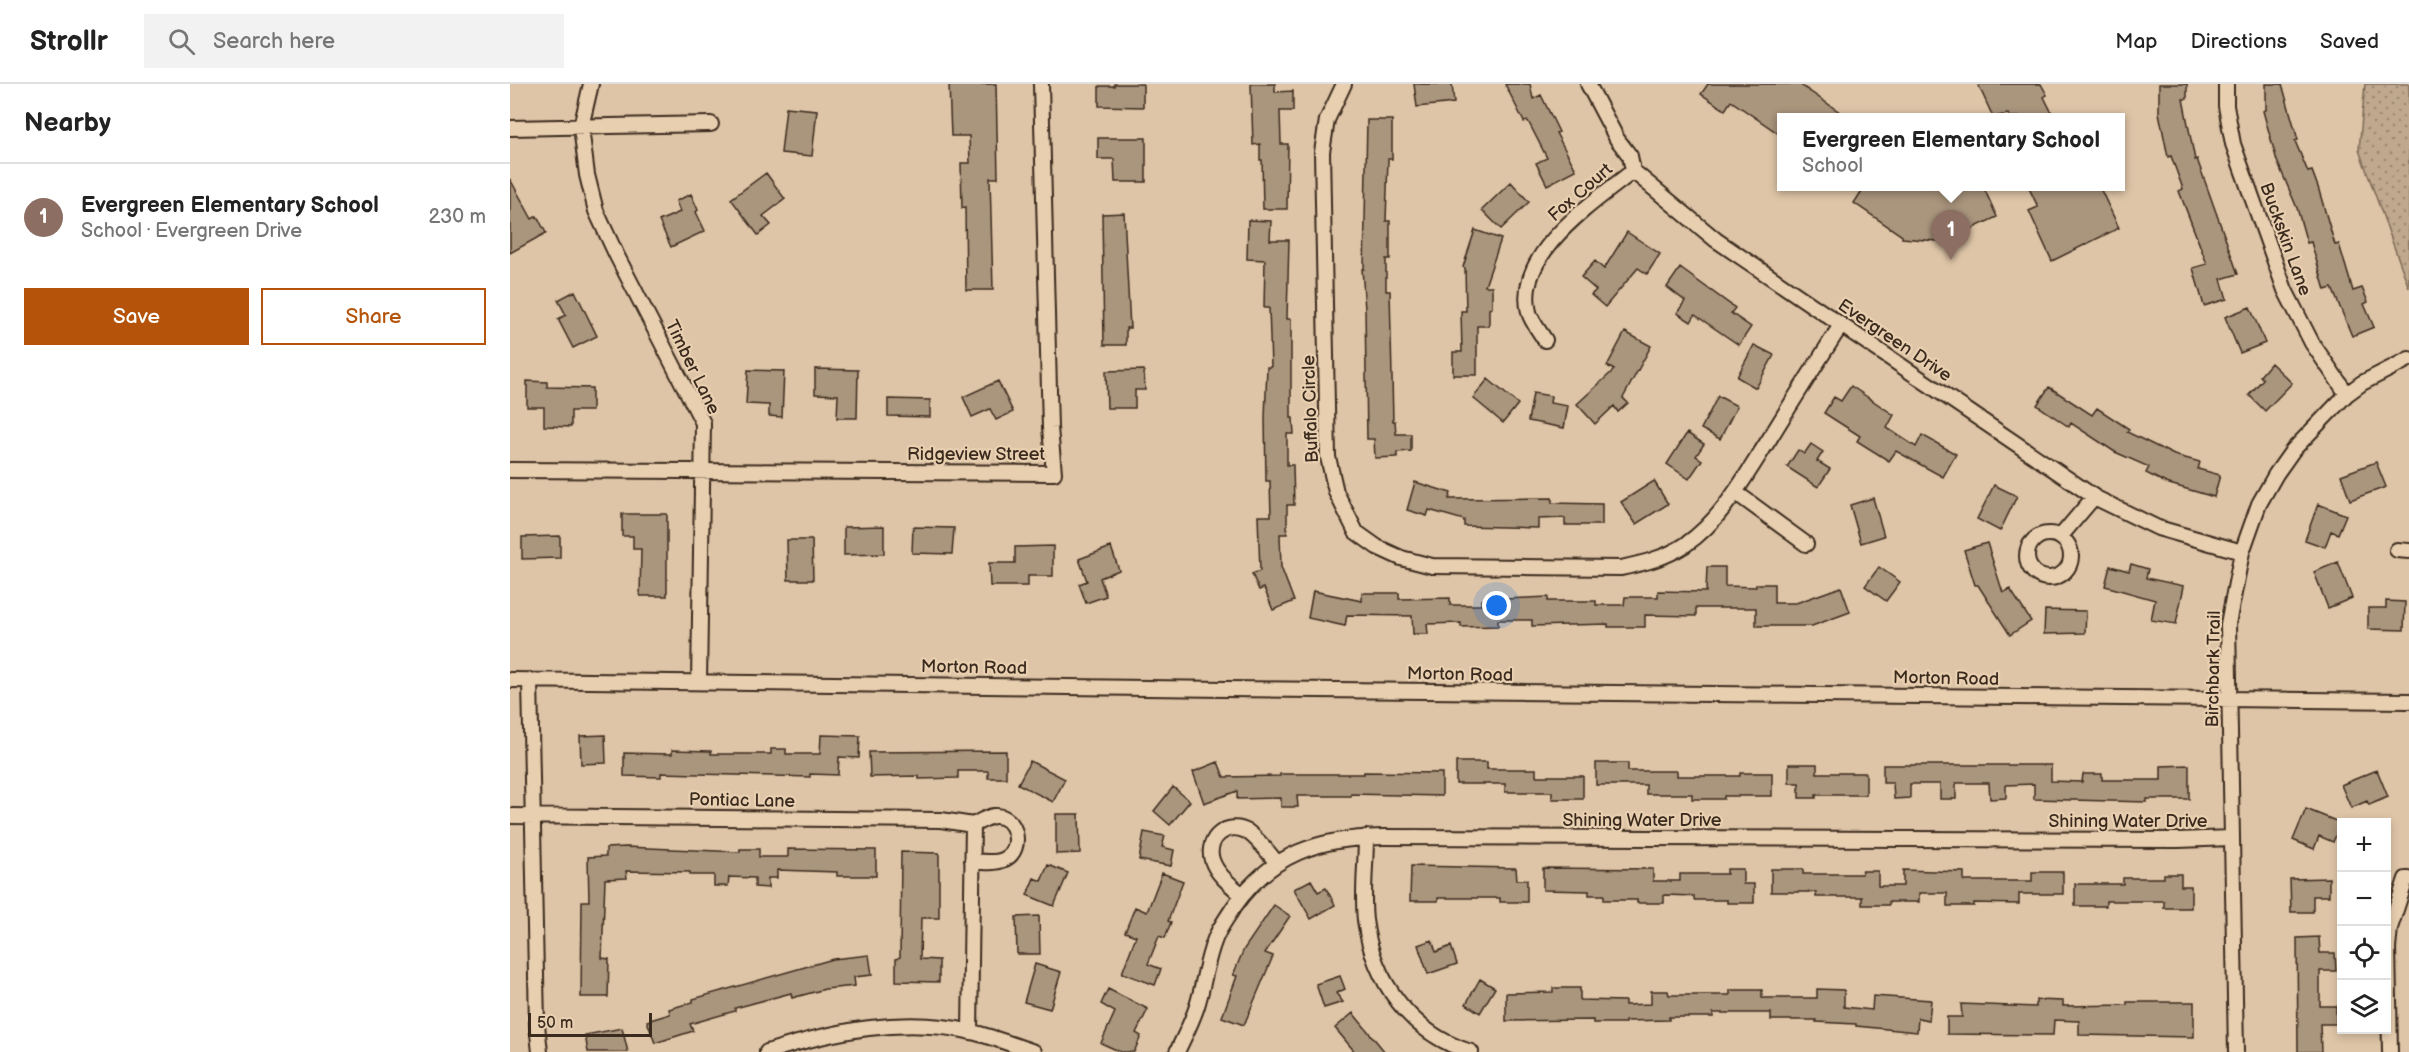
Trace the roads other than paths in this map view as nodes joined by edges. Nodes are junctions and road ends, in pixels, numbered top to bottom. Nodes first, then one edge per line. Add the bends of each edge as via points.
1 (591, 84) edge
2 (1041, 84) edge
3 (1344, 84) edge
4 (1588, 84) edge
5 (2226, 84) edge
6 (711, 124) dead end
7 (581, 127) junction
8 (510, 128) edge
9 (1633, 171) junction
10 (1841, 325) junction
11 (1545, 340) dead end
12 (2409, 359) edge
13 (2347, 394) junction
14 (510, 470) edge
15 (703, 471) junction
16 (1735, 492) junction
17 (2094, 497) junction
18 (2060, 537) dead end
19 (1806, 544) dead end
20 (2242, 552) junction
21 (510, 680) edge
22 (530, 680) junction
23 (699, 682) junction
24 (2229, 699) junction
25 (2409, 701) edge
26 (510, 816) edge
27 (534, 816) junction
28 (973, 825) junction
29 (1366, 837) junction
30 (2231, 838) junction
31 (972, 861) junction
32 (1277, 863) junction
33 (2409, 879) edge
34 (1242, 896) junction
35 (970, 1032) junction
36 (540, 1052) edge
37 (767, 1052) edge
38 (1034, 1052) edge
39 (1177, 1052) edge
40 (1471, 1052) edge
41 (2236, 1052) edge
42 (2390, 1052) edge

1 - 7 street, Timber Lane
2 - 15 street, Ridgeview Street via 1054,473
3 - 16 street, Buffalo Circle via 1327,120 1322,152 1328,447 1336,492 1356,532 1389,554 1432,566 1621,568 1669,555 1687,544 1708,526
4 - 9 street, Evergreen Drive via 1629,156
5 - 13 street, Buckskin Lane via 2233,144 2285,290 2312,343
6 - 7 street
7 - 8 street
7 - 15 street, Timber Lane via 590,191 603,227 703,423
9 - 10 street, Evergreen Drive via 1716,240
9 - 11 street, Fox Court via 1562,228 1539,259 1528,289 1529,313
10 - 16 street, Buffalo Circle
10 - 17 street, Evergreen Drive
12 - 13 street, Birchbark Trail
13 - 20 street, Birchbark Trail via 2293,450 2276,474 2259,504
14 - 15 street, Ridgeview Street
15 - 23 street, Timber Lane
16 - 19 street
17 - 18 street
17 - 20 street, Evergreen Drive via 2158,528
20 - 24 street, Birchbark Trail via 2228,624
21 - 22 street, Morton Road
22 - 23 street, Morton Road
22 - 27 street
23 - 24 street, Morton Road
24 - 25 street, Morton Road
24 - 30 street, Birchbark Trail
26 - 27 street, Pontiac Lane
27 - 28 street, Pontiac Lane via 941,820
27 - 36 street
28 - 31 street
28 - 31 street, Pontiac Lane via 993,816 1003,817 1016,834 1015,847 1005,859
29 - 30 street, Shining Water Drive
29 - 32 street, Shining Water Drive via 1324,842
29 - 40 street via 1365,917 1379,973 1409,1016 1450,1044
30 - 41 street, Birchbark Trail
31 - 35 street
32 - 34 street, Shining Water Drive
32 - 34 street via 1246,831 1232,828 1219,832 1211,843 1211,858 1218,872
33 - 42 street via 2389,938
34 - 39 street, Shining Water Drive via 1215,938 1197,1005
35 - 37 street via 927,1027 866,1028
35 - 38 street

